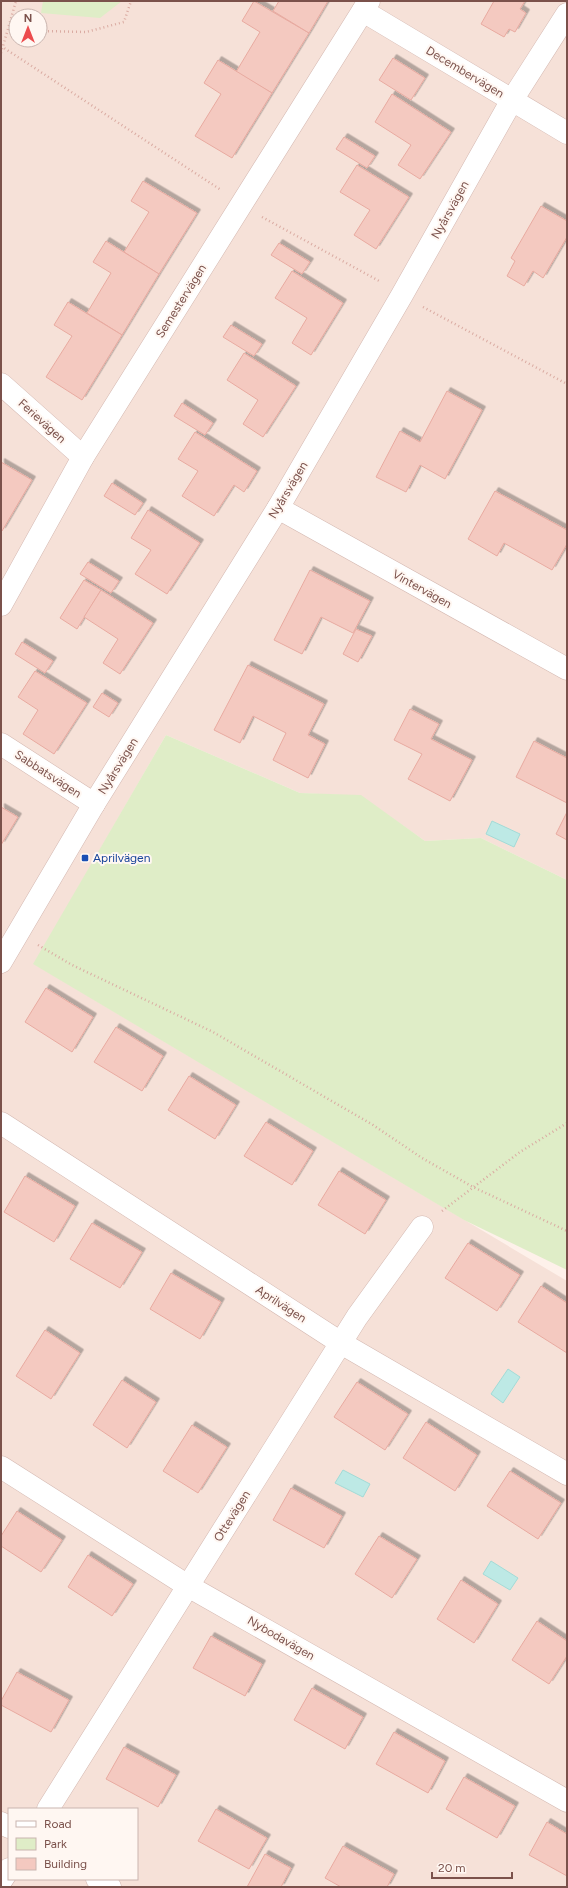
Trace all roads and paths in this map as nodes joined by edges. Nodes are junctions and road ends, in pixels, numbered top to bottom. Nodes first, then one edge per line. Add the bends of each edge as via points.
1 (131, 1) edge
2 (366, 6) edge
3 (567, 14) edge
4 (48, 31) edge
5 (8, 32) edge
6 (2, 47) edge
7 (1, 53) edge
8 (512, 100) junction
9 (567, 133) edge
10 (242, 204) junction
11 (402, 295) junction
12 (1, 384) edge
13 (567, 384) edge
14 (83, 458) junction
15 (278, 508) junction
16 (1, 605) edge
17 (567, 669) edge
18 (1, 744) edge
19 (94, 804) junction
20 (35, 943) dead end
21 (1, 962) edge
22 (1, 1123) edge
23 (567, 1123) edge
24 (473, 1187) junction
25 (422, 1227) joint
26 (567, 1230) edge
27 (341, 1343) junction
28 (1, 1467) edge
29 (567, 1474) edge
30 (188, 1586) junction
31 (567, 1801) edge
32 (49, 1808) edge
33 (8, 1870) edge
34 (99, 1880) edge
35 (1, 1881) edge
36 (110, 1887) edge

1 - 4 path via 124,22 86,32
2 - 8 street, Decembervägen
2 - 10 street, Semestervägen
3 - 8 street, Nyårsvägen
5 - 6 path
6 - 7 path
6 - 10 path
8 - 9 street, Decembervägen
8 - 11 street, Nyårsvägen
10 - 11 path
10 - 14 street, Semestervägen
11 - 13 path
11 - 15 street, Nyårsvägen
12 - 14 street, Ferievägen
14 - 16 street, Semestervägen
15 - 17 street, Vintervägen
15 - 19 street, Nyårsvägen
18 - 19 street, Sabbatsvägen
19 - 21 street, Nyårsvägen
20 - 24 path via 72,965 213,1032 373,1125 422,1158
22 - 27 street, Aprilvägen
23 - 24 path via 520,1152
24 - 25 path
24 - 26 path
25 - 27 street, Ottevägen
27 - 29 street, Aprilvägen
27 - 30 street, Ottevägen
28 - 30 street, Nybodavägen
30 - 31 street, Nybodavägen
30 - 32 street, Ottevägen
33 - 35 street
34 - 36 street

